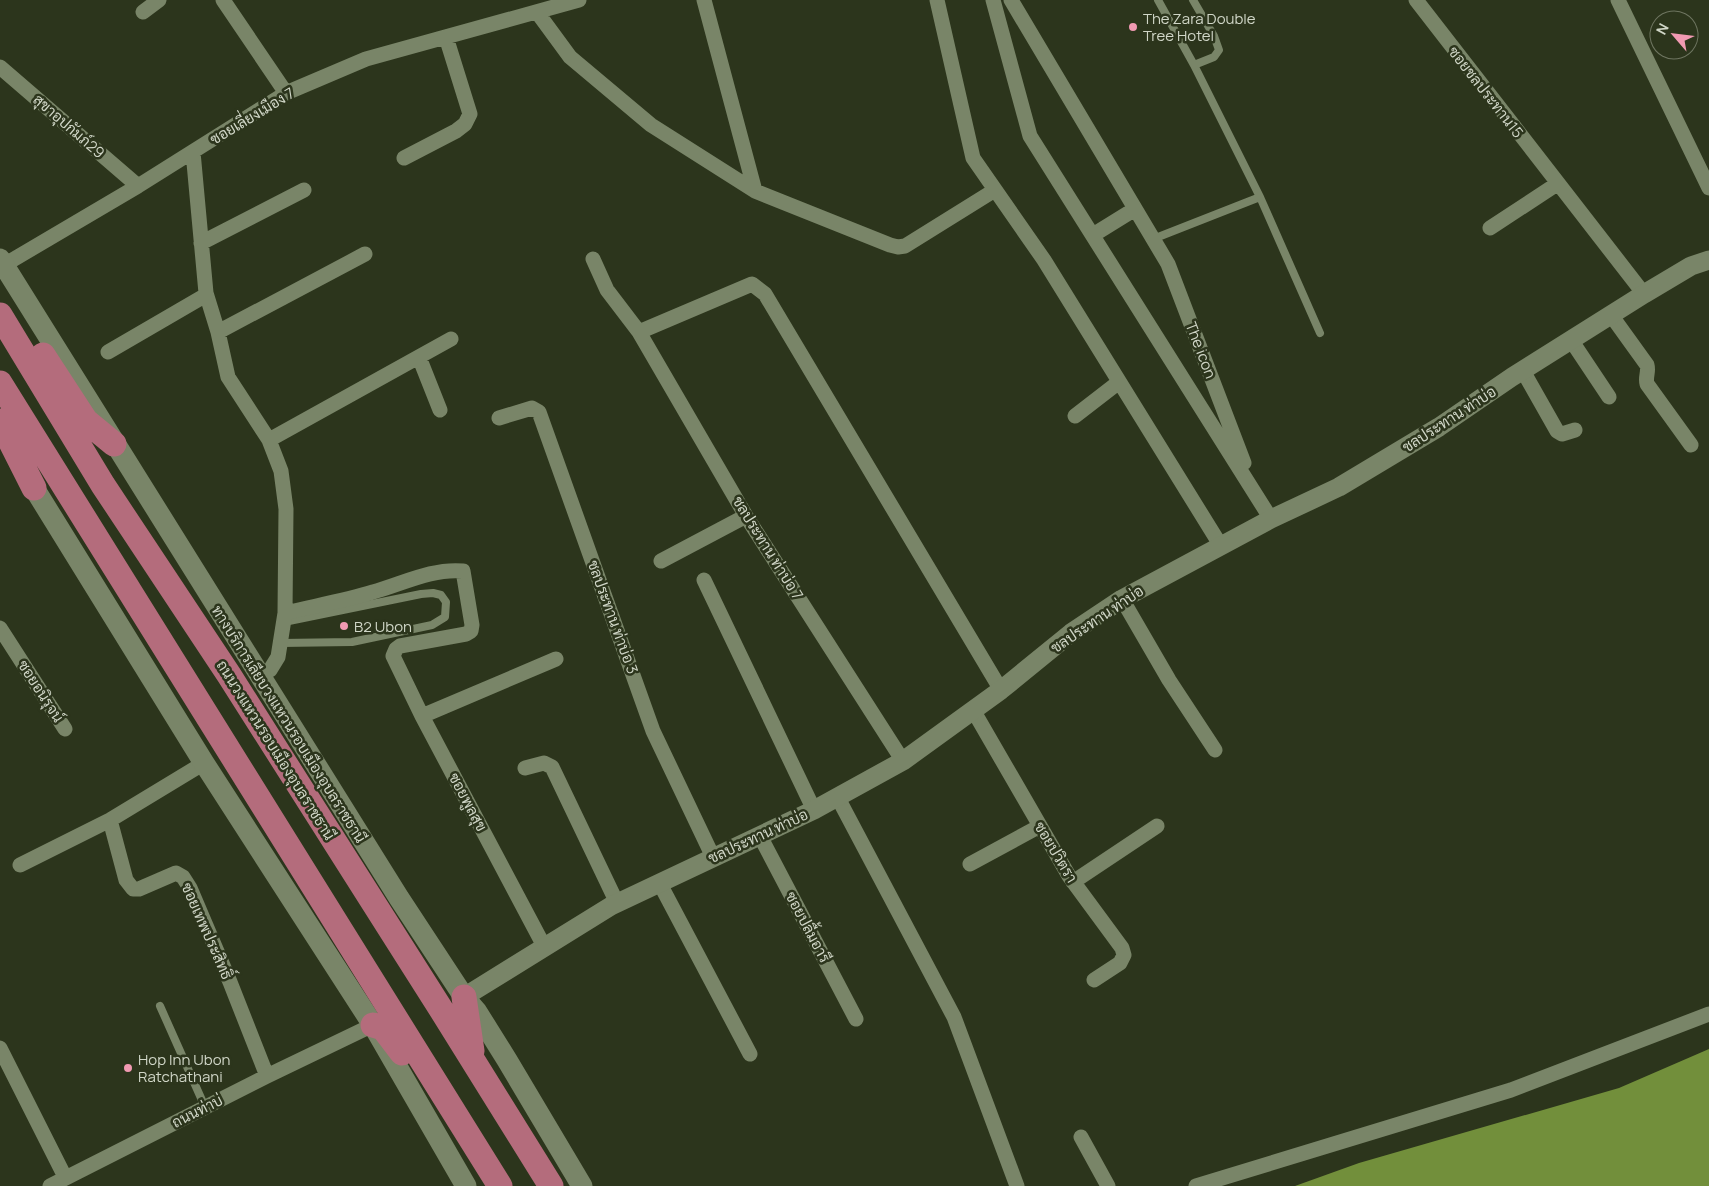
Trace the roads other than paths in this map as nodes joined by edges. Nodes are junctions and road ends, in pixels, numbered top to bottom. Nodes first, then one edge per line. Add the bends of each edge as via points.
1 (159, 0) edge
2 (223, 0) edge
3 (579, 0) edge
4 (704, 0) edge
5 (937, 0) edge
6 (993, 0) edge
7 (1011, 0) edge
8 (1158, 0) edge
9 (1193, 0) edge
10 (1416, 0) edge
11 (1618, 0) edge
12 (143, 12) dead end
13 (537, 12) junction
14 (446, 37) junction
15 (1194, 65) junction
16 (0, 67) edge
17 (286, 94) junction
18 (193, 152) junction
19 (404, 158) dead end
20 (1557, 184) junction
21 (138, 186) junction
22 (1709, 188) edge
23 (304, 190) dead end
24 (995, 190) junction
25 (755, 191) junction
26 (1260, 196) junction
27 (1135, 209) junction
28 (1490, 228) dead end
29 (1093, 235) junction
30 (1153, 239) junction
31 (201, 243) junction
32 (365, 254) dead end
33 (593, 259) dead end
34 (1709, 260) edge
35 (2, 262) edge
36 (1644, 294) junction
37 (206, 295) junction
38 (0, 300) edge
39 (0, 315) edge
40 (1611, 315) junction
41 (218, 332) junction
42 (639, 332) junction
43 (1320, 333) dead end
44 (451, 339) dead end
45 (1571, 340) junction
46 (108, 352) dead end
47 (419, 357) junction
48 (1522, 371) junction
49 (1119, 382) junction
50 (0, 383) edge
51 (1609, 397) dead end
52 (440, 410) dead end
53 (1075, 416) dead end
54 (499, 418) dead end
55 (0, 421) edge
56 (1575, 430) dead end
57 (0, 435) edge
58 (269, 440) junction
59 (114, 444) junction
60 (1691, 445) dead end
61 (34, 488) junction
62 (1256, 495) junction
63 (746, 516) junction
64 (1271, 519) junction
65 (1221, 546) junction
66 (661, 561) dead end
67 (704, 580) dead end
68 (1122, 599) junction
69 (285, 617) junction
70 (0, 628) edge
71 (281, 643) junction
72 (556, 659) dead end
73 (259, 676) junction
74 (1001, 690) junction
75 (973, 710) junction
76 (422, 716) junction
77 (65, 729) dead end
78 (1215, 750) dead end
79 (903, 761) junction
80 (204, 763) junction
81 (525, 768) dead end
82 (838, 798) junction
83 (814, 810) junction
84 (110, 820) junction
85 (1040, 826) junction
86 (1157, 826) dead end
87 (760, 836) junction
88 (713, 857) junction
89 (970, 864) dead end
90 (20, 865) dead end
91 (659, 882) junction
92 (1073, 882) junction
93 (617, 903) junction
94 (546, 948) junction
95 (1094, 980) dead end
96 (464, 997) junction
97 (160, 1006) dead end
98 (1709, 1014) edge
99 (856, 1019) dead end
100 (373, 1025) junction
101 (0, 1048) edge
102 (750, 1054) dead end
103 (473, 1061) junction
104 (267, 1076) junction
105 (435, 1083) junction
106 (206, 1107) junction
107 (1081, 1137) dead end
108 (65, 1177) junction
109 (50, 1186) edge
110 (466, 1186) edge
111 (500, 1186) edge
112 (551, 1186) edge
113 (582, 1186) edge
114 (1017, 1186) edge
115 (1108, 1186) edge
116 (1196, 1186) edge

1 - 12 street
2 - 17 street
3 - 13 street, ซอยเลี่ยงเมือง 7
4 - 25 street
5 - 24 street via 973,158
6 - 29 street, The icon via 1030,136
7 - 27 street, The icon
8 - 15 lane
9 - 15 lane via 1219,50 1214,57
10 - 20 street, ซอยชลประทาน15
11 - 22 street
13 - 14 street, ซอยเลี่ยงเมือง 7
13 - 25 street via 570,57 651,125
14 - 17 street, ซอยเลี่ยงเมือง 7 via 366,60
14 - 19 street via 470,114 456,131
15 - 26 lane
16 - 21 street, สุขาอุปกัมภ์29
17 - 18 street, ซอยเลี่ยงเมือง 7
18 - 21 street, ซอยเลี่ยงเมือง 7
18 - 31 street
20 - 28 street
20 - 36 street, ซอยชลประทาน15
21 - 35 street, ซอยเลี่ยงเมือง 7
23 - 31 street
24 - 25 street via 906,246 898,247
24 - 49 street via 1044,260
26 - 30 lane
26 - 43 lane
27 - 29 street
27 - 30 street, The icon
29 - 62 street, The icon
30 - 62 street, The icon via 1168,264
31 - 37 street
32 - 41 street
33 - 42 street, ชลประทาน ท่าบ่อ 7 via 607,290
34 - 36 street, ชลประทาน ท่าบ่อ via 1691,266
35 - 59 main road, ทางบริการเลียบวงแหวนรอบเมืองอุบลราชธานี
36 - 40 street, ชลประทาน ท่าบ่อ
37 - 41 street
37 - 46 street
38 - 59 highway via 16,314 86,421
39 - 103 highway, ถนนวงแหวนรอบเมืองอุบลราชธานี via 103,485 229,675
40 - 45 street, ชลประทาน ท่าบ่อ
40 - 60 street via 1647,365 1647,384
41 - 58 street via 228,377
42 - 63 street, ชลประทาน ท่าบ่อ 7
42 - 74 street via 752,284 765,294
44 - 47 street
45 - 48 street, ชลประทาน ท่าบ่อ
45 - 51 street
47 - 52 street
47 - 58 street
48 - 56 street via 1557,431 1562,434
48 - 64 street, ชลประทาน ท่าบ่อ via 1439,427 1339,487
49 - 53 street
49 - 65 street
50 - 105 highway
54 - 88 street, ชลประทาน ท่าบ่อ 3 via 532,408 540,412 653,732
55 - 61 highway
57 - 61 main road
58 - 69 street via 281,471 286,509
59 - 73 main road, ทางบริการเลียบวงแหวนรอบเมืองอุบลราชธานี
61 - 80 main road
62 - 64 street, The icon
63 - 66 street
63 - 79 street, ชลประทาน ท่าบ่อ 7
64 - 65 street, ชลประทาน ท่าบ่อ
65 - 68 street, ชลประทาน ท่าบ่อ
67 - 83 street
68 - 74 street, ชลประทาน ท่าบ่อ via 1071,632
68 - 78 street
69 - 71 street
69 - 71 lane via 421,594 441,595 446,602 445,617 432,625 352,642
69 - 76 street, ซอยพูลสุข via 421,576 463,571 471,632 400,646 392,656
70 - 77 street, ซอยอนิรุจน์
71 - 73 street via 278,657 270,670
72 - 76 street
73 - 96 main road, ทางบริการเลียบวงแหวนรอบเมืองอุบลราชธานี
74 - 75 street, ชลประทาน ท่าบ่อ
75 - 79 street, ชลประทาน ท่าบ่อ
75 - 85 street, ซอยปวิตรา
76 - 94 street, ซอยพูลสุข
79 - 82 street, ชลประทาน ท่าบ่อ
80 - 84 street
80 - 100 main road
81 - 93 street via 544,763 552,767
82 - 83 street, ชลประทาน ท่าบ่อ
82 - 114 street via 954,1017
83 - 87 street, ชลประทาน ท่าบ่อ
84 - 90 street
84 - 104 street, ซอยเทพประสิทธิ์ via 126,880 133,889 176,873 190,888
85 - 89 street
85 - 92 street, ซอยปวิตรา
86 - 92 street
87 - 88 street, ชลประทาน ท่าบ่อ
87 - 99 street, ซอยปลื้มอารี
88 - 91 street, ชลประทาน ท่าบ่อ
91 - 93 street, ชลประทาน ท่าบ่อ
91 - 102 street
92 - 95 street, ซอยปวิตรา via 1124,955 1120,963
93 - 94 street, ชลประทาน ท่าบ่อ
94 - 96 street, ชลประทาน ท่าบ่อ
96 - 103 highway
96 - 113 main road, ทางบริการเลียบวงแหวนรอบเมืองอุบลราชธานี via 502,1052
97 - 106 lane
98 - 116 street via 1510,1090
100 - 104 street, ถนนท่าบ่
100 - 105 highway via 383,1028 414,1067
100 - 110 main road
101 - 108 street
103 - 112 highway, ถนนวงแหวนรอบเมืองอุบลราชธานี
104 - 106 street, ถนนท่าบ่
105 - 111 highway
106 - 108 street, ถนนท่าบ่
107 - 115 street
108 - 109 street, ถนนท่าบ่

